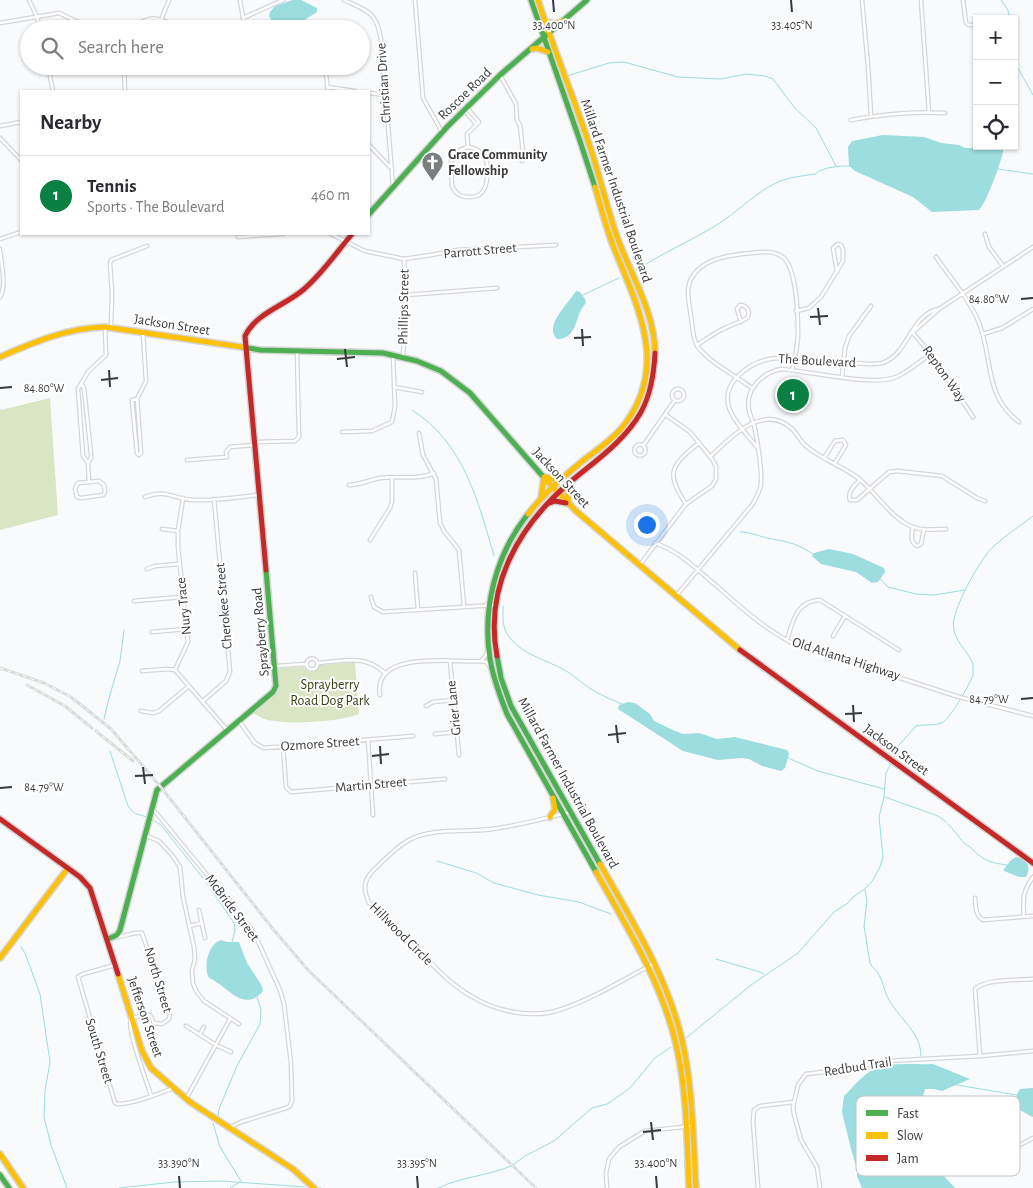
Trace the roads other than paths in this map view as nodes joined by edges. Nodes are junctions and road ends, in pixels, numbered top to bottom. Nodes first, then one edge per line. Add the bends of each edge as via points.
1 (29, 0) edge
2 (169, 0) edge
3 (240, 0) edge
4 (283, 0) edge
5 (344, 0) edge
6 (415, 0) edge
7 (531, 0) edge
8 (538, 0) edge
9 (587, 0) edge
10 (862, 0) edge
11 (921, 0) edge
12 (964, 0) edge
13 (37, 17) junction
14 (243, 18) joint
15 (38, 20) edge
16 (76, 20) edge
17 (144, 20) edge
18 (161, 20) joint
19 (544, 20) junction
20 (564, 21) junction
21 (0, 23) edge
22 (973, 25) edge
23 (549, 35) junction
24 (544, 39) junction
25 (532, 49) junction
26 (548, 52) junction
27 (50, 75) edge
28 (124, 75) edge
29 (326, 75) edge
30 (500, 75) junction
31 (327, 89) edge
32 (53, 90) edge
33 (125, 90) edge
34 (341, 90) edge
35 (370, 93) edge
36 (385, 95) junction
37 (465, 109) junction
38 (929, 112) junction
39 (945, 113) dead end
40 (871, 116) junction
41 (851, 120) dead end
42 (20, 122) edge
43 (476, 124) junction
44 (0, 126) edge
45 (442, 132) junction
46 (0, 138) edge
47 (370, 146) edge
48 (468, 148) junction
49 (20, 159) edge
50 (522, 162) dead end
51 (391, 168) junction
52 (393, 186) junction
53 (370, 213) edge
54 (20, 232) edge
55 (985, 234) dead end
56 (259, 235) edge
57 (333, 235) edge
58 (351, 235) edge
59 (238, 238) dead end
60 (0, 239) edge
61 (345, 242) junction
62 (556, 245) dead end
63 (147, 246) dead end
64 (1033, 247) edge
65 (0, 250) edge
66 (936, 257) dead end
67 (404, 258) junction
68 (1004, 266) junction
69 (837, 272) junction
70 (497, 288) dead end
71 (962, 294) junction
72 (406, 295) junction
73 (0, 297) edge
74 (871, 306) dead end
75 (1033, 309) edge
76 (796, 311) junction
77 (741, 322) junction
78 (108, 327) junction
79 (143, 332) junction
80 (912, 332) junction
81 (983, 334) junction
82 (697, 346) junction
83 (246, 348) junction
84 (297, 352) junction
85 (931, 354) junction
86 (393, 355) junction
87 (0, 357) edge
88 (403, 357) junction
89 (794, 359) junction
90 (843, 363) junction
91 (792, 370) junction
92 (737, 377) junction
93 (842, 377) junction
94 (81, 383) junction
95 (394, 387) junction
96 (752, 388) junction
97 (422, 392) dead end
98 (137, 399) junction
99 (675, 400) junction
100 (666, 415) junction
101 (973, 418) dead end
102 (1019, 422) dead end
103 (754, 423) junction
104 (742, 428) junction
105 (342, 432) dead end
106 (419, 433) dead end
107 (699, 443) junction
108 (255, 444) junction
109 (643, 446) junction
110 (758, 449) junction
111 (710, 456) junction
112 (824, 458) junction
113 (186, 460) dead end
114 (88, 463) junction
115 (834, 464) junction
116 (434, 473) junction
117 (544, 477) junction
118 (565, 477) junction
119 (392, 478) junction
120 (860, 480) junction
121 (89, 482) junction
122 (569, 483) junction
123 (349, 485) dead end
124 (552, 488) junction
125 (870, 489) junction
126 (557, 493) junction
127 (260, 495) junction
128 (145, 497) dead end
129 (183, 498) junction
130 (214, 500) junction
131 (540, 500) junction
132 (985, 501) dead end
133 (569, 504) junction
134 (686, 504) junction
135 (545, 505) junction
136 (913, 527) junction
137 (162, 529) dead end
138 (924, 529) junction
139 (946, 529) dead end
140 (178, 532) junction
141 (370, 540) dead end
142 (655, 543) junction
143 (180, 564) junction
144 (639, 566) junction
145 (147, 569) dead end
146 (698, 569) junction
147 (415, 572) dead end
148 (183, 596) junction
149 (675, 596) junction
150 (371, 597) dead end
151 (134, 601) dead end
152 (492, 605) junction
153 (464, 606) junction
154 (418, 610) junction
155 (845, 615) junction
156 (187, 629) junction
157 (152, 632) dead end
158 (833, 636) dead end
159 (788, 640) junction
160 (488, 646) junction
161 (899, 650) dead end
162 (481, 660) junction
163 (450, 661) junction
164 (318, 663) junction
165 (306, 664) junction
166 (276, 666) junction
167 (491, 667) junction
168 (175, 670) junction
169 (142, 671) dead end
170 (385, 673) junction
171 (189, 686) junction
172 (380, 695) dead end
173 (453, 700) junction
174 (203, 701) junction
175 (426, 706) dead end
176 (141, 711) dead end
177 (1033, 716) edge
178 (239, 721) junction
179 (228, 730) junction
180 (456, 732) junction
181 (435, 734) dead end
182 (413, 736) dead end
183 (368, 740) junction
184 (283, 746) junction
185 (459, 755) dead end
186 (445, 779) dead end
187 (371, 785) junction
188 (550, 788) junction
189 (152, 808) junction
190 (571, 812) junction
191 (564, 814) junction
192 (373, 815) dead end
193 (550, 817) junction
194 (0, 819) edge
195 (144, 835) junction
196 (1033, 862) edge
197 (68, 868) junction
198 (1033, 877) edge
199 (975, 898) dead end
200 (199, 910) dead end
201 (1033, 916) edge
202 (1024, 917) junction
203 (202, 923) junction
204 (189, 926) junction
205 (111, 938) junction
206 (205, 938) dead end
207 (0, 958) edge
208 (655, 963) junction
209 (115, 965) junction
210 (648, 966) junction
211 (1033, 979) edge
212 (131, 1018) junction
213 (230, 1019) junction
214 (239, 1024) dead end
215 (186, 1026) dead end
216 (204, 1027) dead end
217 (200, 1034) junction
218 (216, 1045) junction
219 (1033, 1050) edge
220 (231, 1052) dead end
221 (980, 1056) junction
222 (174, 1088) junction
223 (151, 1096) junction
224 (186, 1099) junction
225 (794, 1102) junction
226 (692, 1126) junction
227 (685, 1127) junction
228 (229, 1128) junction
229 (1033, 1138) edge
230 (1020, 1145) edge
231 (0, 1154) edge
232 (0, 1175) edge
233 (9, 1188) edge
234 (24, 1188) edge
235 (314, 1188) edge
236 (607, 1188) edge
237 (689, 1188) edge
238 (696, 1188) edge
239 (758, 1188) edge
240 (820, 1188) edge

1 - 13 street
2 - 18 street
3 - 14 street
4 - 14 street
5 - 36 street, Christian Drive via 364,9 378,22
6 - 45 street via 423,98
7 - 24 main road, Millard Farmer Industrial Boulevard
8 - 19 main road, Millard Farmer Industrial Boulevard
9 - 20 main road, Roscoe Road
10 - 40 street
11 - 38 street
12 - 22 street via 966,23
13 - 15 street
13 - 16 street via 62,13
13 - 21 street
17 - 18 street
19 - 20 main road via 553,24
19 - 23 main road, Millard Farmer Industrial Boulevard
20 - 23 main road, Roscoe Road
23 - 24 main road, Roscoe Road
23 - 122 main road, Millard Farmer Industrial Boulevard via 591,150 616,234 649,317 655,351 650,389 635,423 609,451
24 - 25 main road, Roscoe Road
24 - 26 main road, Millard Farmer Industrial Boulevard
25 - 26 main road
25 - 30 main road, Roscoe Road
26 - 118 main road, Millard Farmer Industrial Boulevard via 588,161 609,236 641,316 648,350 644,386 629,419
27 - 32 street
28 - 33 street
29 - 31 street
30 - 37 main road, Roscoe Road
30 - 50 street via 516,104 524,152
31 - 34 street
35 - 36 street
36 - 51 street, Christian Drive
37 - 43 street
37 - 43 street via 479,122
37 - 45 main road, Roscoe Road
38 - 39 street
38 - 40 street
40 - 41 street
42 - 44 street
43 - 48 street via 467,134
45 - 52 main road, Roscoe Road
46 - 49 street
47 - 51 street
48 - 48 street via 475,148 485,158 487,179 481,194 464,197 452,186 451,159 455,152
51 - 52 street, Christian Drive
52 - 53 main road, Roscoe Road
54 - 60 street
55 - 68 street via 989,247
56 - 59 street
57 - 61 street, Phillips Street
58 - 61 main road
61 - 67 street, Phillips Street via 372,253
61 - 83 main road via 302,291 250,327
62 - 67 street, Parrott Street via 458,250
63 - 78 street via 111,260
64 - 68 street, The Boulevard
65 - 73 street via 3,284
66 - 71 street
67 - 72 street, Phillips Street
68 - 71 street, The Boulevard
69 - 69 street via 844,258 838,244 833,248
69 - 76 street via 815,304
70 - 72 street
71 - 80 street, The Boulevard
71 - 81 street
72 - 88 street, Phillips Street
74 - 90 street via 849,336
75 - 81 street via 1002,328
76 - 82 street via 793,277 783,258 767,252 720,257 704,266 691,279 689,286
76 - 89 street via 798,336
77 - 77 street via 749,315 743,305 737,309
77 - 82 street
78 - 79 main road, Jackson Street
78 - 87 main road, Jackson Street via 83,327
78 - 94 street via 106,355
79 - 83 main road, Jackson Street
79 - 98 street via 146,381
80 - 85 street, Repton Way
80 - 90 street, The Boulevard via 899,352 886,362
81 - 102 street via 992,385 1001,402
82 - 92 street
83 - 84 main road, Jackson Street
83 - 108 main road, Sprayberry Road
84 - 86 main road, Jackson Street
84 - 108 street via 299,437 295,441
85 - 93 street, The Boulevard via 897,377 886,380
85 - 101 street, Repton Way
86 - 88 main road, Jackson Street
86 - 95 street
88 - 117 main road, Jackson Street via 437,369 457,382 478,401
89 - 90 street, The Boulevard
89 - 91 street
89 - 92 street, The Boulevard via 777,357 758,361
90 - 93 street
91 - 93 street, The Boulevard
91 - 96 street, The Boulevard via 773,370
92 - 96 street
92 - 104 street, The Boulevard via 727,399 730,414
94 - 114 street via 91,454
94 - 114 street via 77,391 84,458
95 - 97 street
95 - 105 street via 392,422 372,431
96 - 103 street via 748,404
98 - 98 street via 132,400 139,454 141,453
99 - 99 street via 683,399 683,392 674,391 672,397
99 - 100 street
100 - 107 street via 690,432
100 - 109 street
103 - 104 street
103 - 110 street
103 - 112 street via 770,420 784,423 793,429 805,446
104 - 110 street, The Boulevard
104 - 111 street
106 - 116 street via 423,456
107 - 111 street
107 - 134 street via 682,456 673,474 675,486
108 - 113 street via 230,447 227,457
108 - 127 main road, Sprayberry Road
109 - 109 street via 635,447 637,454 645,452
110 - 146 street via 761,477 758,495
111 - 134 street via 716,466 716,479 712,486
112 - 115 street
112 - 115 street via 835,441 843,440 846,445
114 - 121 street
115 - 120 street
116 - 119 street via 425,477
116 - 153 street via 440,523 459,550
117 - 118 main road
117 - 124 main road, Jackson Street
117 - 131 main road
118 - 124 main road, Millard Farmer Industrial Boulevard
119 - 123 street
119 - 141 street via 390,508
120 - 125 street
120 - 125 street via 850,491 850,500 857,500
121 - 121 street via 102,482 103,496 77,496 77,484
122 - 126 main road, Millard Farmer Industrial Boulevard
122 - 133 main road
124 - 126 main road, Jackson Street
124 - 131 main road, Millard Farmer Industrial Boulevard
125 - 132 street via 892,471 936,475
125 - 136 street via 901,520
126 - 133 main road, Jackson Street
126 - 135 main road, Millard Farmer Industrial Boulevard
127 - 130 street
127 - 166 main road, Sprayberry Road
128 - 129 street via 165,493
129 - 130 street
129 - 140 street, Nury Trace
130 - 174 street, Cherokee Street via 230,672 226,681
131 - 152 main road, Millard Farmer Industrial Boulevard via 520,524 504,552 495,576
133 - 135 main road via 555,501
133 - 144 main road, Jackson Street
134 - 142 street
135 - 152 main road, Millard Farmer Industrial Boulevard via 513,549
136 - 138 street
136 - 138 street via 911,539 917,546 921,544
137 - 140 street
138 - 139 street
140 - 143 street, Nury Trace
142 - 144 street
142 - 146 street, Old Atlanta Highway via 681,555
143 - 145 street
143 - 148 street, Nury Trace
144 - 149 main road, Jackson Street
146 - 149 street
146 - 159 street, Old Atlanta Highway
147 - 154 street
148 - 151 street
148 - 156 street, Nury Trace
149 - 196 main road, Jackson Street via 754,662
150 - 154 street via 373,606 381,612
152 - 153 street
152 - 160 main road, Millard Farmer Industrial Boulevard
152 - 190 main road, Millard Farmer Industrial Boulevard via 495,645 504,688
153 - 154 street
155 - 158 street
155 - 159 street via 820,600 808,602 798,610
155 - 161 street
156 - 157 street
156 - 168 street, Nury Trace via 188,642
159 - 177 street, Old Atlanta Highway via 960,697
160 - 162 street
160 - 167 main road, Millard Farmer Industrial Boulevard
162 - 163 street
162 - 167 street
163 - 170 street via 415,661
163 - 173 street, Grier Lane
164 - 165 street via 311,658
164 - 165 street via 313,669
164 - 170 street via 365,661
165 - 166 street
166 - 178 main road, Sprayberry Road via 274,690
167 - 188 main road, Millard Farmer Industrial Boulevard via 504,706
168 - 169 street
168 - 171 street
170 - 172 street via 379,683
171 - 174 street
171 - 176 street via 159,711
173 - 175 street
173 - 180 street, Grier Lane
174 - 179 street
178 - 179 main road, Sprayberry Road
178 - 184 street, Ozmore Street via 257,745 264,748
179 - 189 main road, Sprayberry Road via 160,786
180 - 181 street
180 - 185 street, Grier Lane
182 - 183 street, Ozmore Street
183 - 184 street, Ozmore Street
183 - 187 street
184 - 187 street, Martin Street via 289,791
186 - 187 street, Martin Street
187 - 192 street
188 - 191 main road, Millard Farmer Industrial Boulevard
188 - 193 main road via 555,806
189 - 195 main road, Sprayberry Road
189 - 228 street, McBride Street via 253,932 284,1004 291,1063 290,1106
190 - 191 street, Hillwood Circle
190 - 208 main road, Millard Farmer Industrial Boulevard
191 - 193 street, Hillwood Circle
191 - 210 main road, Millard Farmer Industrial Boulevard
193 - 210 street, Hillwood Circle via 493,829 419,836 400,846 369,874 365,887 369,904 447,979 470,996 498,1009 527,1013 558,1010
194 - 197 main road, Jefferson Street
195 - 204 street via 159,841 180,867
195 - 205 main road, Sprayberry Road via 120,930
197 - 205 main road, Jefferson Street via 90,888
197 - 207 main road
198 - 202 street via 1023,895
199 - 202 street via 976,911 983,920
200 - 203 street
201 - 202 street
203 - 204 street
203 - 206 street
204 - 213 street via 195,954 192,971 196,991 204,1001
205 - 209 main road, Jefferson Street
205 - 212 street, North Street via 140,932 146,940 170,1014 166,1022 159,1024 148,1015
208 - 210 street, Hillwood Circle
208 - 226 main road, Millard Farmer Industrial Boulevard via 683,1046
209 - 212 main road, Jefferson Street
209 - 223 street, South Street via 83,974 78,978 78,984 115,1103 119,1105
210 - 227 main road, Millard Farmer Industrial Boulevard via 675,1042 682,1079
211 - 221 street via 977,986
212 - 222 main road, Jefferson Street via 146,1061
212 - 223 street via 133,1040
213 - 214 street
213 - 218 street
215 - 217 street
216 - 217 street
217 - 218 street
218 - 220 street
218 - 224 street
219 - 221 street, Redbud Trail
221 - 225 street, Redbud Trail via 887,1061 806,1074 798,1086
222 - 223 street, South Street
222 - 224 main road, Jefferson Street
224 - 228 main road, Jefferson Street
225 - 239 street via 760,1106 754,1110
225 - 240 street, Redbud Trail via 796,1126 818,1167
226 - 227 street
226 - 238 main road, Millard Farmer Industrial Boulevard
227 - 236 street via 645,1130 619,1147 609,1159
227 - 237 main road, Millard Farmer Industrial Boulevard
228 - 235 main road, Jefferson Street via 293,1169
229 - 230 street
231 - 234 main road
232 - 233 main road

